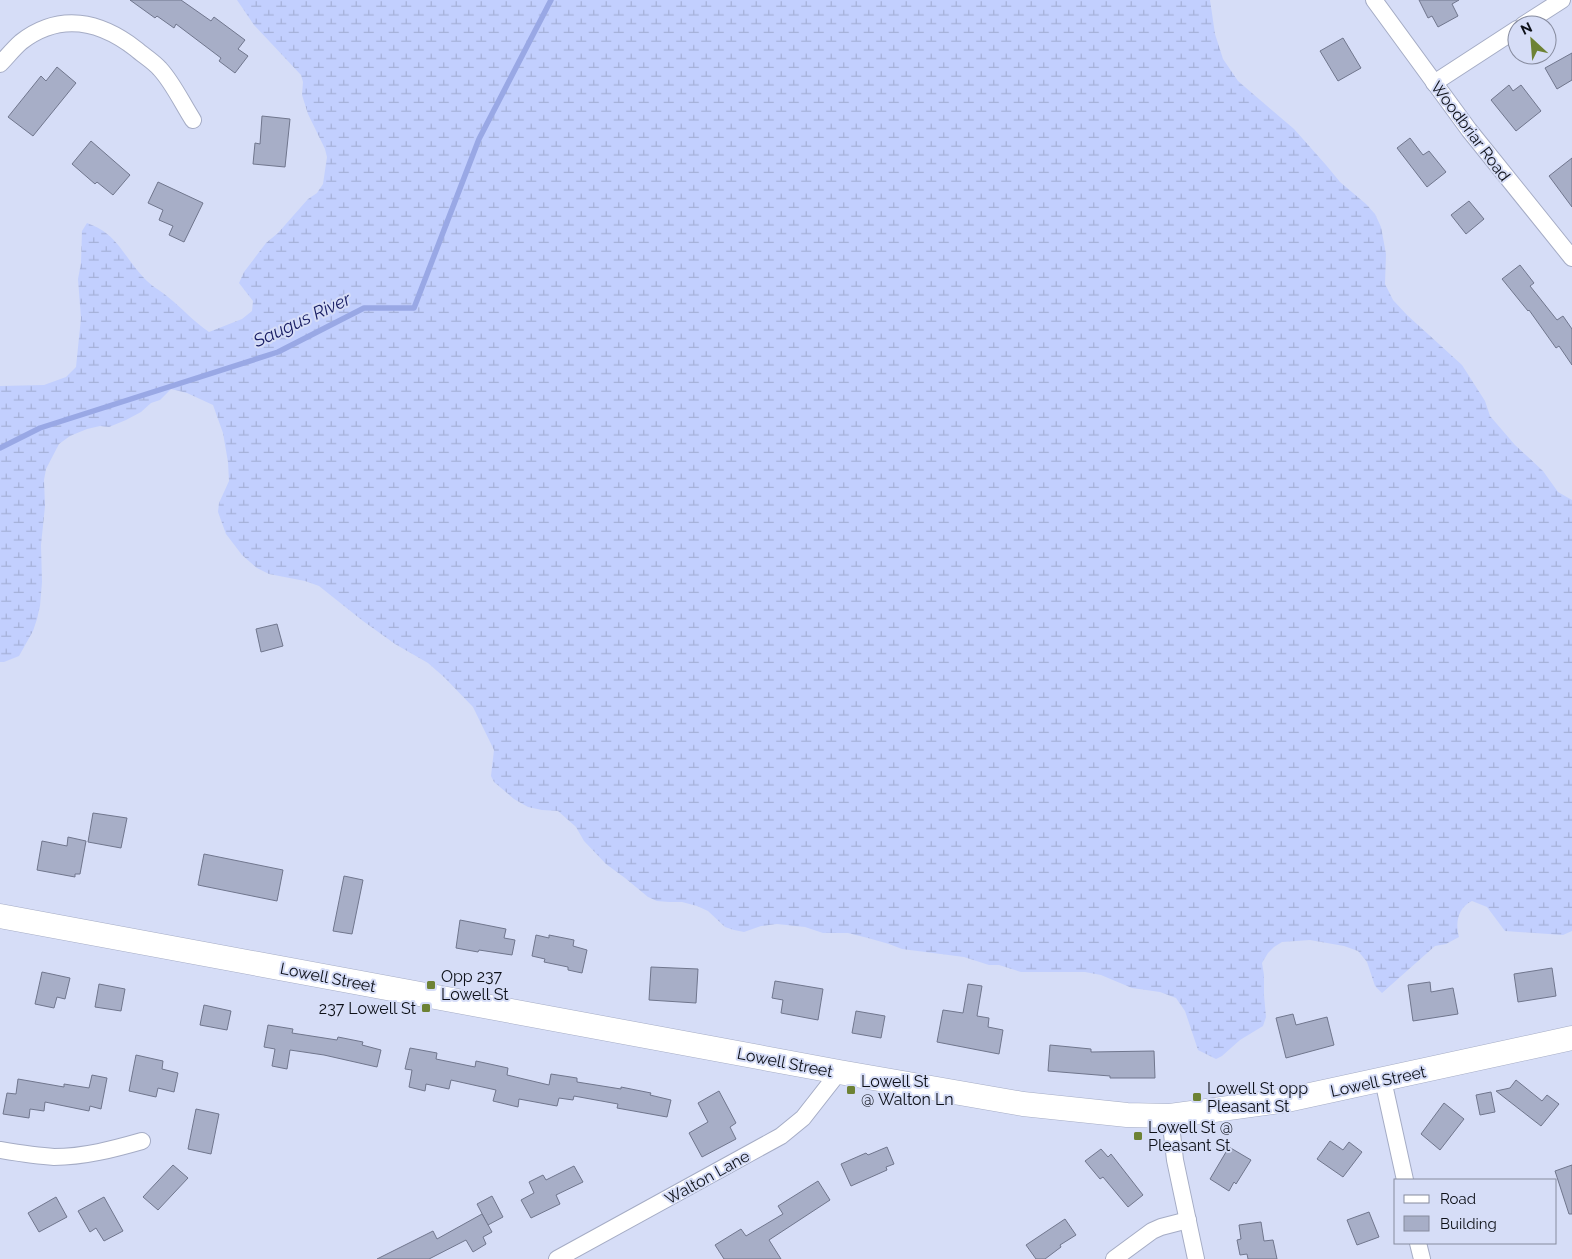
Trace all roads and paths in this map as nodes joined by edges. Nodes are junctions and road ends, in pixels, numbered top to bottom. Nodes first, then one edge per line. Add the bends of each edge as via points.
1 (1374, 0) edge
2 (1562, 0) edge
3 (1539, 15) edge
4 (1507, 36) edge
5 (0, 64) edge
6 (1434, 83) junction
7 (193, 120) dead end
8 (1572, 258) edge
9 (0, 916) edge
10 (1572, 1038) edge
11 (839, 1072) junction
12 (1383, 1080) junction
13 (1170, 1116) junction
14 (142, 1141) dead end
15 (0, 1150) edge
16 (1405, 1179) edge
17 (1188, 1220) junction
18 (1418, 1244) edge
19 (557, 1259) edge
20 (1114, 1259) edge
21 (1196, 1259) edge
22 (1422, 1259) edge

1 - 6 street, Woodbriar Road
2 - 3 street
4 - 6 street
5 - 7 street via 21,42 49,27 80,23 98,27 122,39 158,66
6 - 8 street, Woodbriar Road
9 - 11 main road, Lowell Street
10 - 12 main road, Lowell Street
11 - 13 main road, Lowell Street via 1023,1104 1127,1115
11 - 19 street, Walton Lane via 803,1118 781,1136
12 - 13 main road, Lowell Street via 1287,1100
12 - 16 street
13 - 17 street via 1175,1160
14 - 15 street via 108,1150 56,1157
17 - 20 street via 1152,1231
17 - 21 street
18 - 22 street

